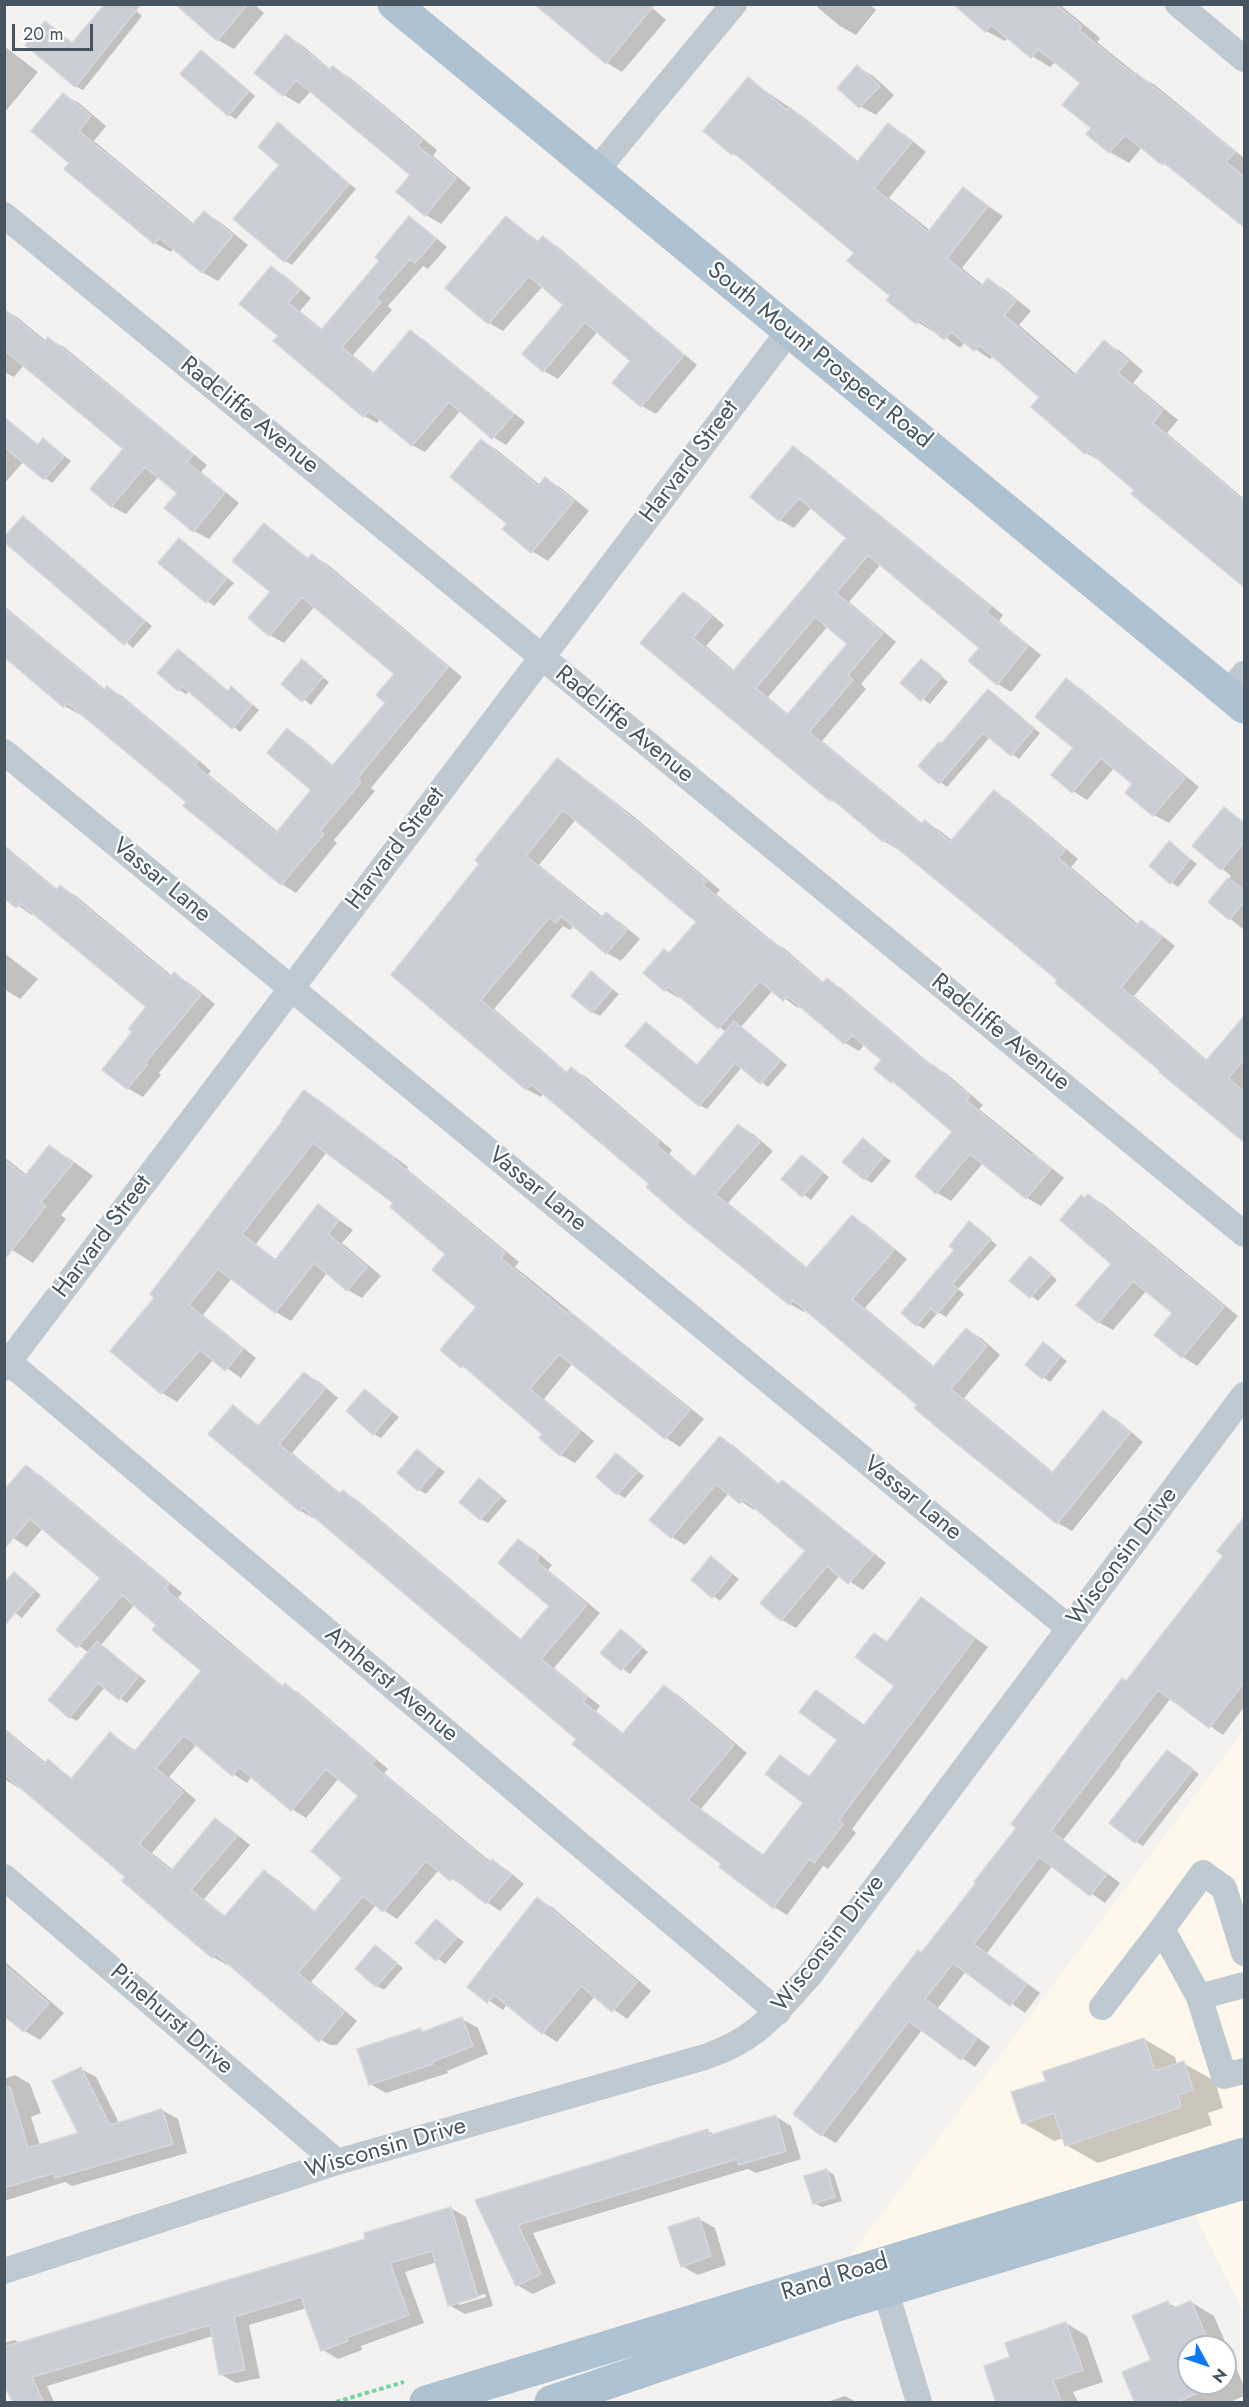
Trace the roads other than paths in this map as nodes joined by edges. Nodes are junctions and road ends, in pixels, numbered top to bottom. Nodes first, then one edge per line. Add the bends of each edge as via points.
1 (394, 4) edge
2 (734, 4) edge
3 (1178, 4) edge
4 (1245, 59) edge
5 (595, 172) junction
6 (4, 215) edge
7 (789, 331) junction
8 (542, 658) junction
9 (1239, 691) edge
10 (4, 752) edge
11 (291, 987) junction
12 (1245, 1234) edge
13 (6, 1363) edge
14 (1245, 1395) edge
15 (1069, 1628) junction
16 (4, 1877) edge
17 (1162, 1929) junction
18 (1245, 1953) edge
19 (1245, 1985) edge
20 (1199, 1997) junction
21 (1102, 2007) dead end
22 (778, 2012) junction
23 (1245, 2071) edge
24 (1245, 2154) edge
25 (337, 2162) junction
26 (1245, 2183) edge
27 (4, 2271) edge
28 (889, 2302) dead end
29 (426, 2403) edge
30 (551, 2403) edge
31 (919, 2403) edge

1 - 5 main road, South Mount Prospect Road
2 - 5 street
3 - 4 street
5 - 7 main road, South Mount Prospect Road
6 - 8 street, Radcliffe Avenue
7 - 8 street, Harvard Street
7 - 9 main road, South Mount Prospect Road
8 - 11 street, Harvard Street
8 - 12 street, Radcliffe Avenue
10 - 11 street, Vassar Lane
11 - 13 street, Harvard Street
11 - 15 street, Vassar Lane
13 - 22 street, Amherst Avenue
14 - 15 street, Wisconsin Drive
15 - 22 street, Wisconsin Drive via 810,1976
16 - 25 street, Pinehurst Drive
17 - 18 street via 1203,1873 1224,1888
17 - 20 street
17 - 21 street
19 - 20 street
20 - 23 street via 1224,2076
22 - 25 street, Wisconsin Drive via 727,2050
24 - 29 main road, Rand Road
25 - 27 street, Wisconsin Drive
26 - 30 main road, Rand Road via 834,2306
28 - 31 street

